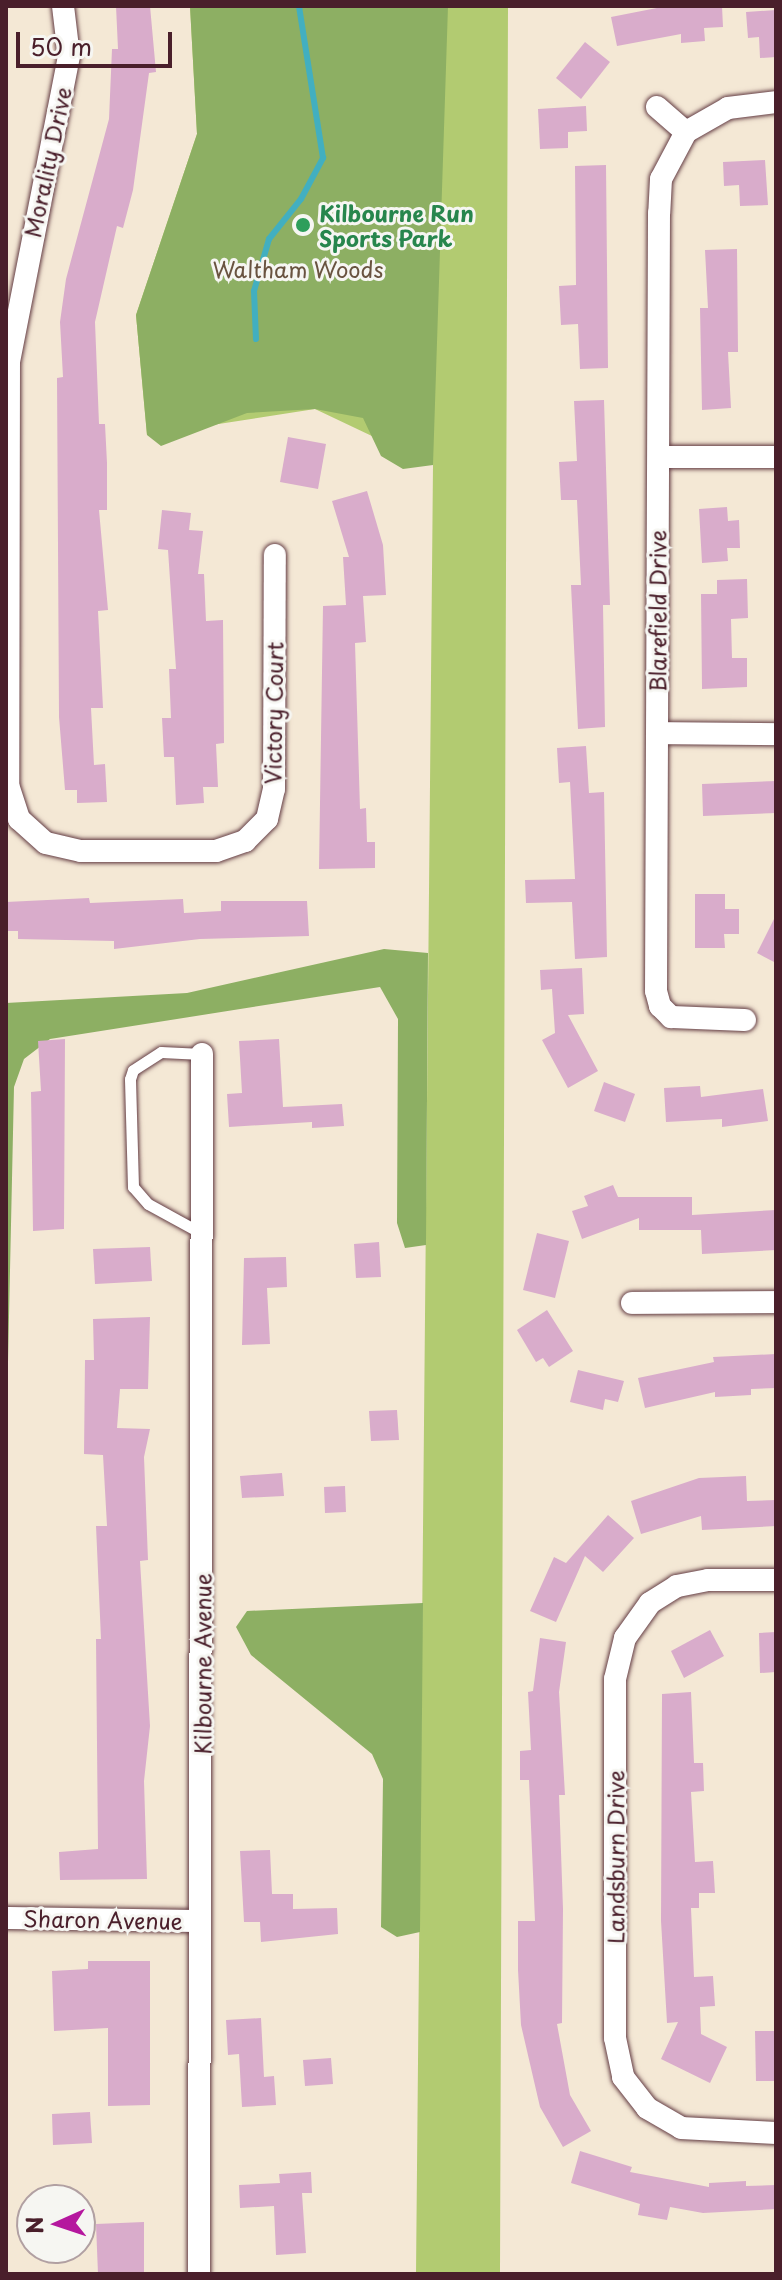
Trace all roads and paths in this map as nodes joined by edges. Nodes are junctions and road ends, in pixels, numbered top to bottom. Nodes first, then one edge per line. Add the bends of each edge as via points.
1 (63, 6) edge
2 (776, 102) edge
3 (657, 107) dead end
4 (686, 132) junction
5 (8, 362) edge
6 (659, 457) junction
7 (776, 457) edge
8 (275, 555) dead end
9 (657, 733) junction
10 (776, 734) edge
11 (81, 851) joint
12 (745, 1020) dead end
13 (202, 1054) joint
14 (202, 1233) junction
15 (776, 1302) edge
16 (632, 1303) dead end
17 (776, 1580) edge
18 (6, 1918) edge
19 (199, 1921) junction
20 (776, 2133) edge
21 (199, 2274) edge

1 - 5 street, Morality Drive via 69,56
2 - 4 street via 728,108
3 - 4 street
4 - 6 street, Blarefield Drive via 661,179
5 - 11 street, Morality Drive via 8,785 19,819 46,843
6 - 7 street
6 - 9 street, Blarefield Drive
8 - 11 street, Victory Court via 274,789 267,819 245,841 216,851
9 - 10 street
9 - 12 street, Blarefield Drive via 660,1006 685,1021
13 - 14 street, Kilbourne Avenue
13 - 14 lane via 161,1052 133,1070 130,1079 133,1187 148,1204
14 - 19 street, Kilbourne Avenue
15 - 16 street
17 - 20 street, Landsburn Drive via 708,1580 677,1586 634,1620 615,1679 615,2038 623,2077 634,2094 681,2128
18 - 19 street, Sharon Avenue
19 - 21 street, Kilbourne Avenue

